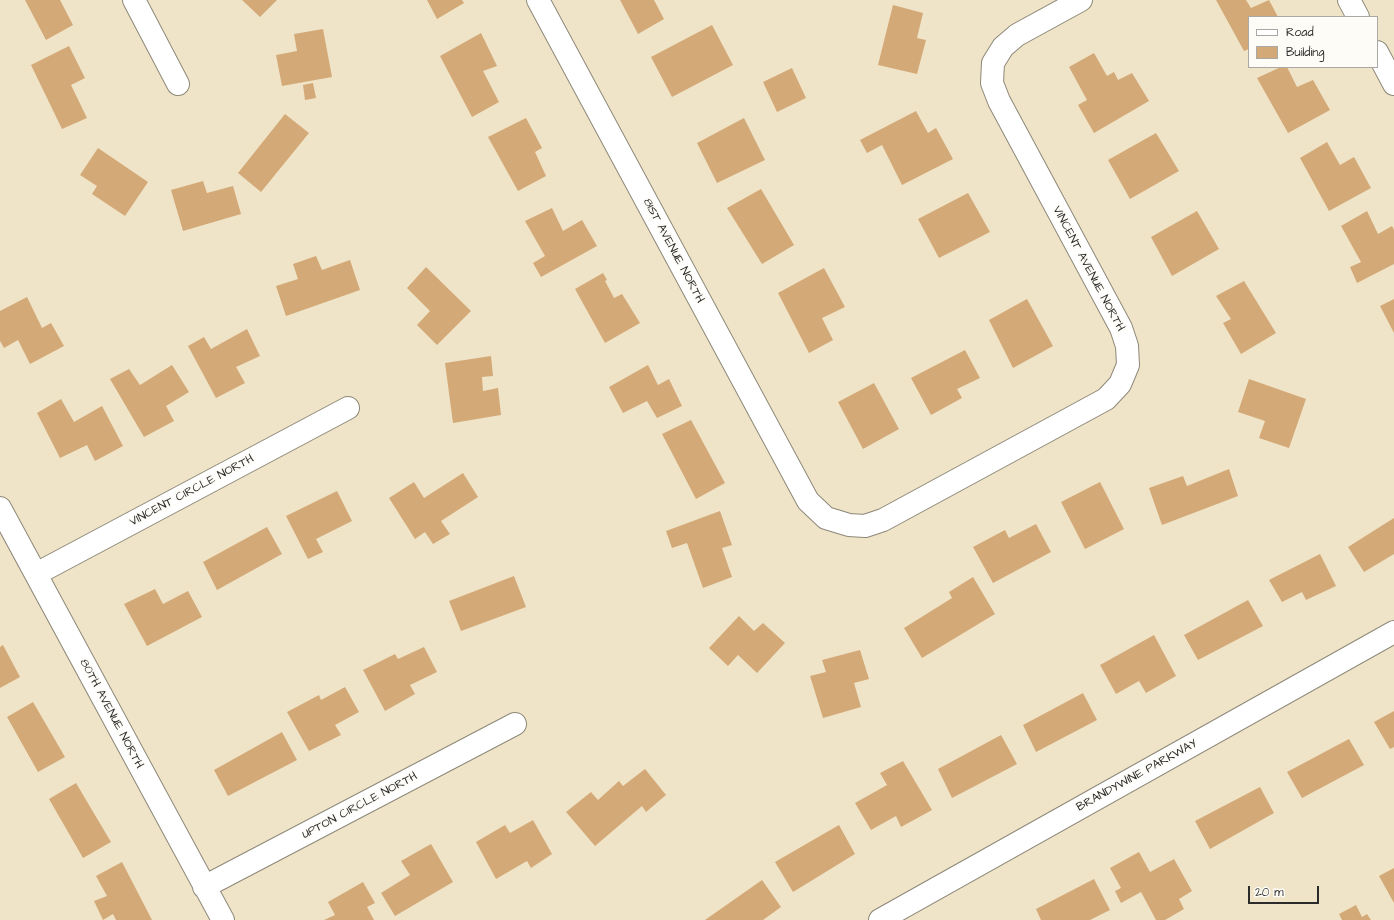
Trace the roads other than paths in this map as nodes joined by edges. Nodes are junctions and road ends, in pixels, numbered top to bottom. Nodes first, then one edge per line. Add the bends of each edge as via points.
1 (134, 0) edge
2 (538, 0) edge
3 (1081, 0) edge
4 (1349, 0) edge
5 (1357, 16) edge
6 (1378, 54) edge
7 (178, 84) dead end
8 (1394, 84) edge
9 (348, 408) dead end
10 (808, 501) joint
11 (0, 508) edge
12 (36, 574) junction
13 (1394, 632) edge
14 (515, 724) dead end
15 (204, 887) junction
16 (223, 920) edge
17 (880, 920) edge

1 - 7 street
2 - 10 street, 81ST AVENUE NORTH
3 - 10 street, VINCENT AVENUE NORTH via 1017,35 1003,47 993,63 992,83 998,101 1121,328 1128,346 1128,365 1120,384 1106,399 883,520 865,526 849,524 826,518
4 - 5 street
6 - 8 street
9 - 12 street, VINCENT CIRCLE NORTH
11 - 12 street, 80TH AVENUE NORTH
12 - 15 street, 80TH AVENUE NORTH
13 - 17 street, BRANDYWINE PARKWAY
14 - 15 street, UPTON CIRCLE NORTH
15 - 16 street, 80TH AVENUE NORTH

